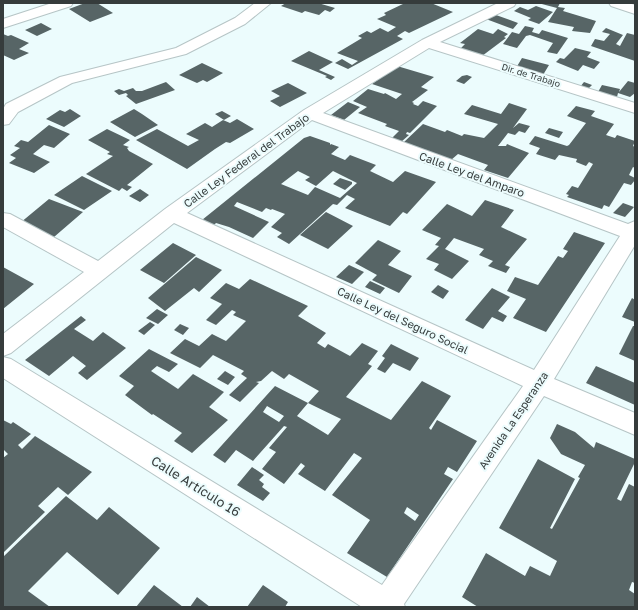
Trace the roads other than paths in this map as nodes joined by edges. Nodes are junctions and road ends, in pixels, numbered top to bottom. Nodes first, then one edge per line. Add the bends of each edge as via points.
1 (66, 3) edge
2 (264, 3) edge
3 (509, 3) edge
4 (616, 3) edge
5 (635, 10) edge
6 (3, 24) edge
7 (427, 43) junction
8 (635, 108) edge
9 (6, 110) edge
10 (310, 114) junction
11 (172, 214) junction
12 (3, 219) edge
13 (634, 232) edge
14 (99, 271) junction
15 (3, 347) edge
16 (3, 366) edge
17 (539, 383) junction
18 (635, 424) edge
19 (386, 606) edge

1 - 6 street
2 - 9 street via 240,21 181,51 66,80
3 - 7 street, Calle Ley Federal del Trabajo
4 - 5 street
7 - 8 street, Dir. de Trabajo
7 - 10 street, Calle Ley Federal del Trabajo
10 - 11 street, Calle Ley Federal del Trabajo
10 - 13 street, Calle Ley del Amparo
11 - 14 street, Calle Ley Federal del Trabajo
11 - 17 street, Calle Ley del Seguro Social
12 - 14 street
13 - 17 street, Avenida La Esperanza
14 - 15 street, Calle Ley Federal del Trabajo
16 - 19 street, Calle Artículo 16
17 - 18 street, Calle Ley del Seguro Social
17 - 19 street, Avenida La Esperanza

